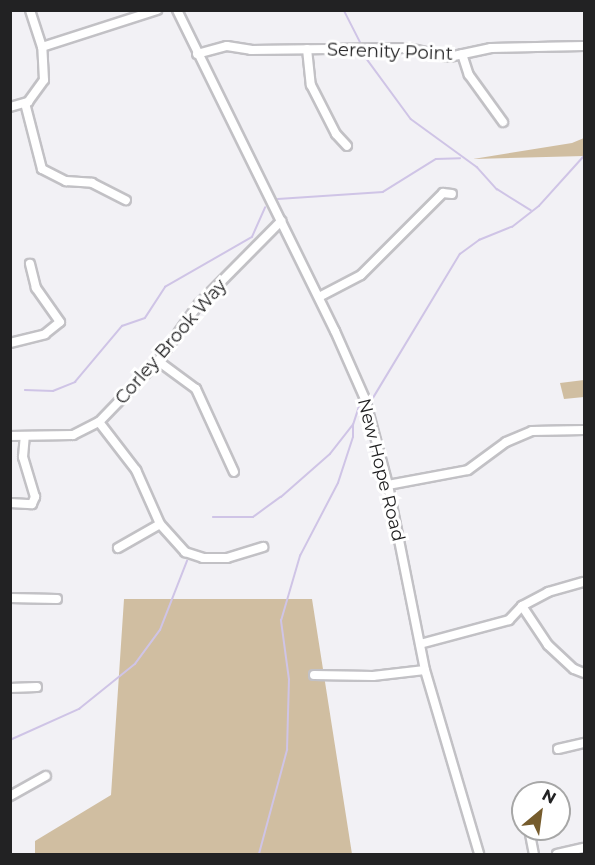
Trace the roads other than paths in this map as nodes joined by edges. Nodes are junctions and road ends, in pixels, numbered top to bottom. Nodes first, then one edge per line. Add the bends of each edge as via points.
1 (30, 10) edge
2 (157, 10) edge
3 (177, 10) edge
4 (585, 46) edge
5 (42, 47) junction
6 (307, 49) junction
7 (197, 54) junction
8 (462, 54) junction
9 (25, 103) junction
10 (10, 107) edge
11 (503, 122) dead end
12 (347, 146) dead end
13 (452, 194) dead end
14 (126, 200) dead end
15 (281, 221) junction
16 (30, 264) dead end
17 (319, 297) junction
18 (10, 343) edge
19 (158, 361) junction
20 (99, 422) junction
21 (585, 430) edge
22 (10, 436) edge
23 (25, 436) junction
24 (234, 472) dead end
25 (388, 485) junction
26 (10, 503) edge
27 (160, 524) junction
28 (263, 547) dead end
29 (118, 548) dead end
30 (585, 582) edge
31 (10, 598) edge
32 (57, 599) dead end
33 (522, 606) junction
34 (420, 644) junction
35 (425, 670) junction
36 (585, 673) edge
37 (314, 675) dead end
38 (37, 687) dead end
39 (10, 688) edge
40 (585, 743) edge
41 (558, 749) dead end
42 (46, 776) dead end
43 (10, 796) edge
44 (585, 848) edge
45 (479, 855) edge
46 (557, 855) edge

1 - 5 street
2 - 5 street
3 - 7 street, New Hope Road
4 - 8 street, Serenity Point via 492,48
5 - 9 street via 44,80
6 - 7 street, Serenity Point via 251,50 227,46
6 - 8 street, Serenity Point via 407,48 449,57
6 - 12 street via 311,85 336,134
7 - 15 street, New Hope Road
8 - 11 street via 469,75
9 - 10 street
9 - 14 street via 42,169 66,182 92,183
13 - 17 street via 443,193 361,275
15 - 17 street, New Hope Road
15 - 19 street, Corley Brook Way via 200,304
16 - 18 street via 40,296 60,322 45,334
17 - 25 street, New Hope Road via 362,390
19 - 20 street, Corley Brook Way
19 - 24 street via 196,389
20 - 23 street, Corley Brook Way via 73,435
20 - 27 street via 136,470
21 - 25 street via 532,431 506,442 468,470
22 - 23 street, Corley Brook Way
23 - 26 street via 23,457 35,497 32,504
25 - 34 street, New Hope Road
27 - 28 street via 185,552 203,558 245,555
27 - 29 street
30 - 33 street via 548,592
31 - 32 street
33 - 34 street via 509,620
33 - 36 street via 548,645 574,669
34 - 35 street, New Hope Road
35 - 37 street via 373,676
35 - 45 street, New Hope Road
38 - 39 street
40 - 41 street
42 - 43 street
44 - 46 street

